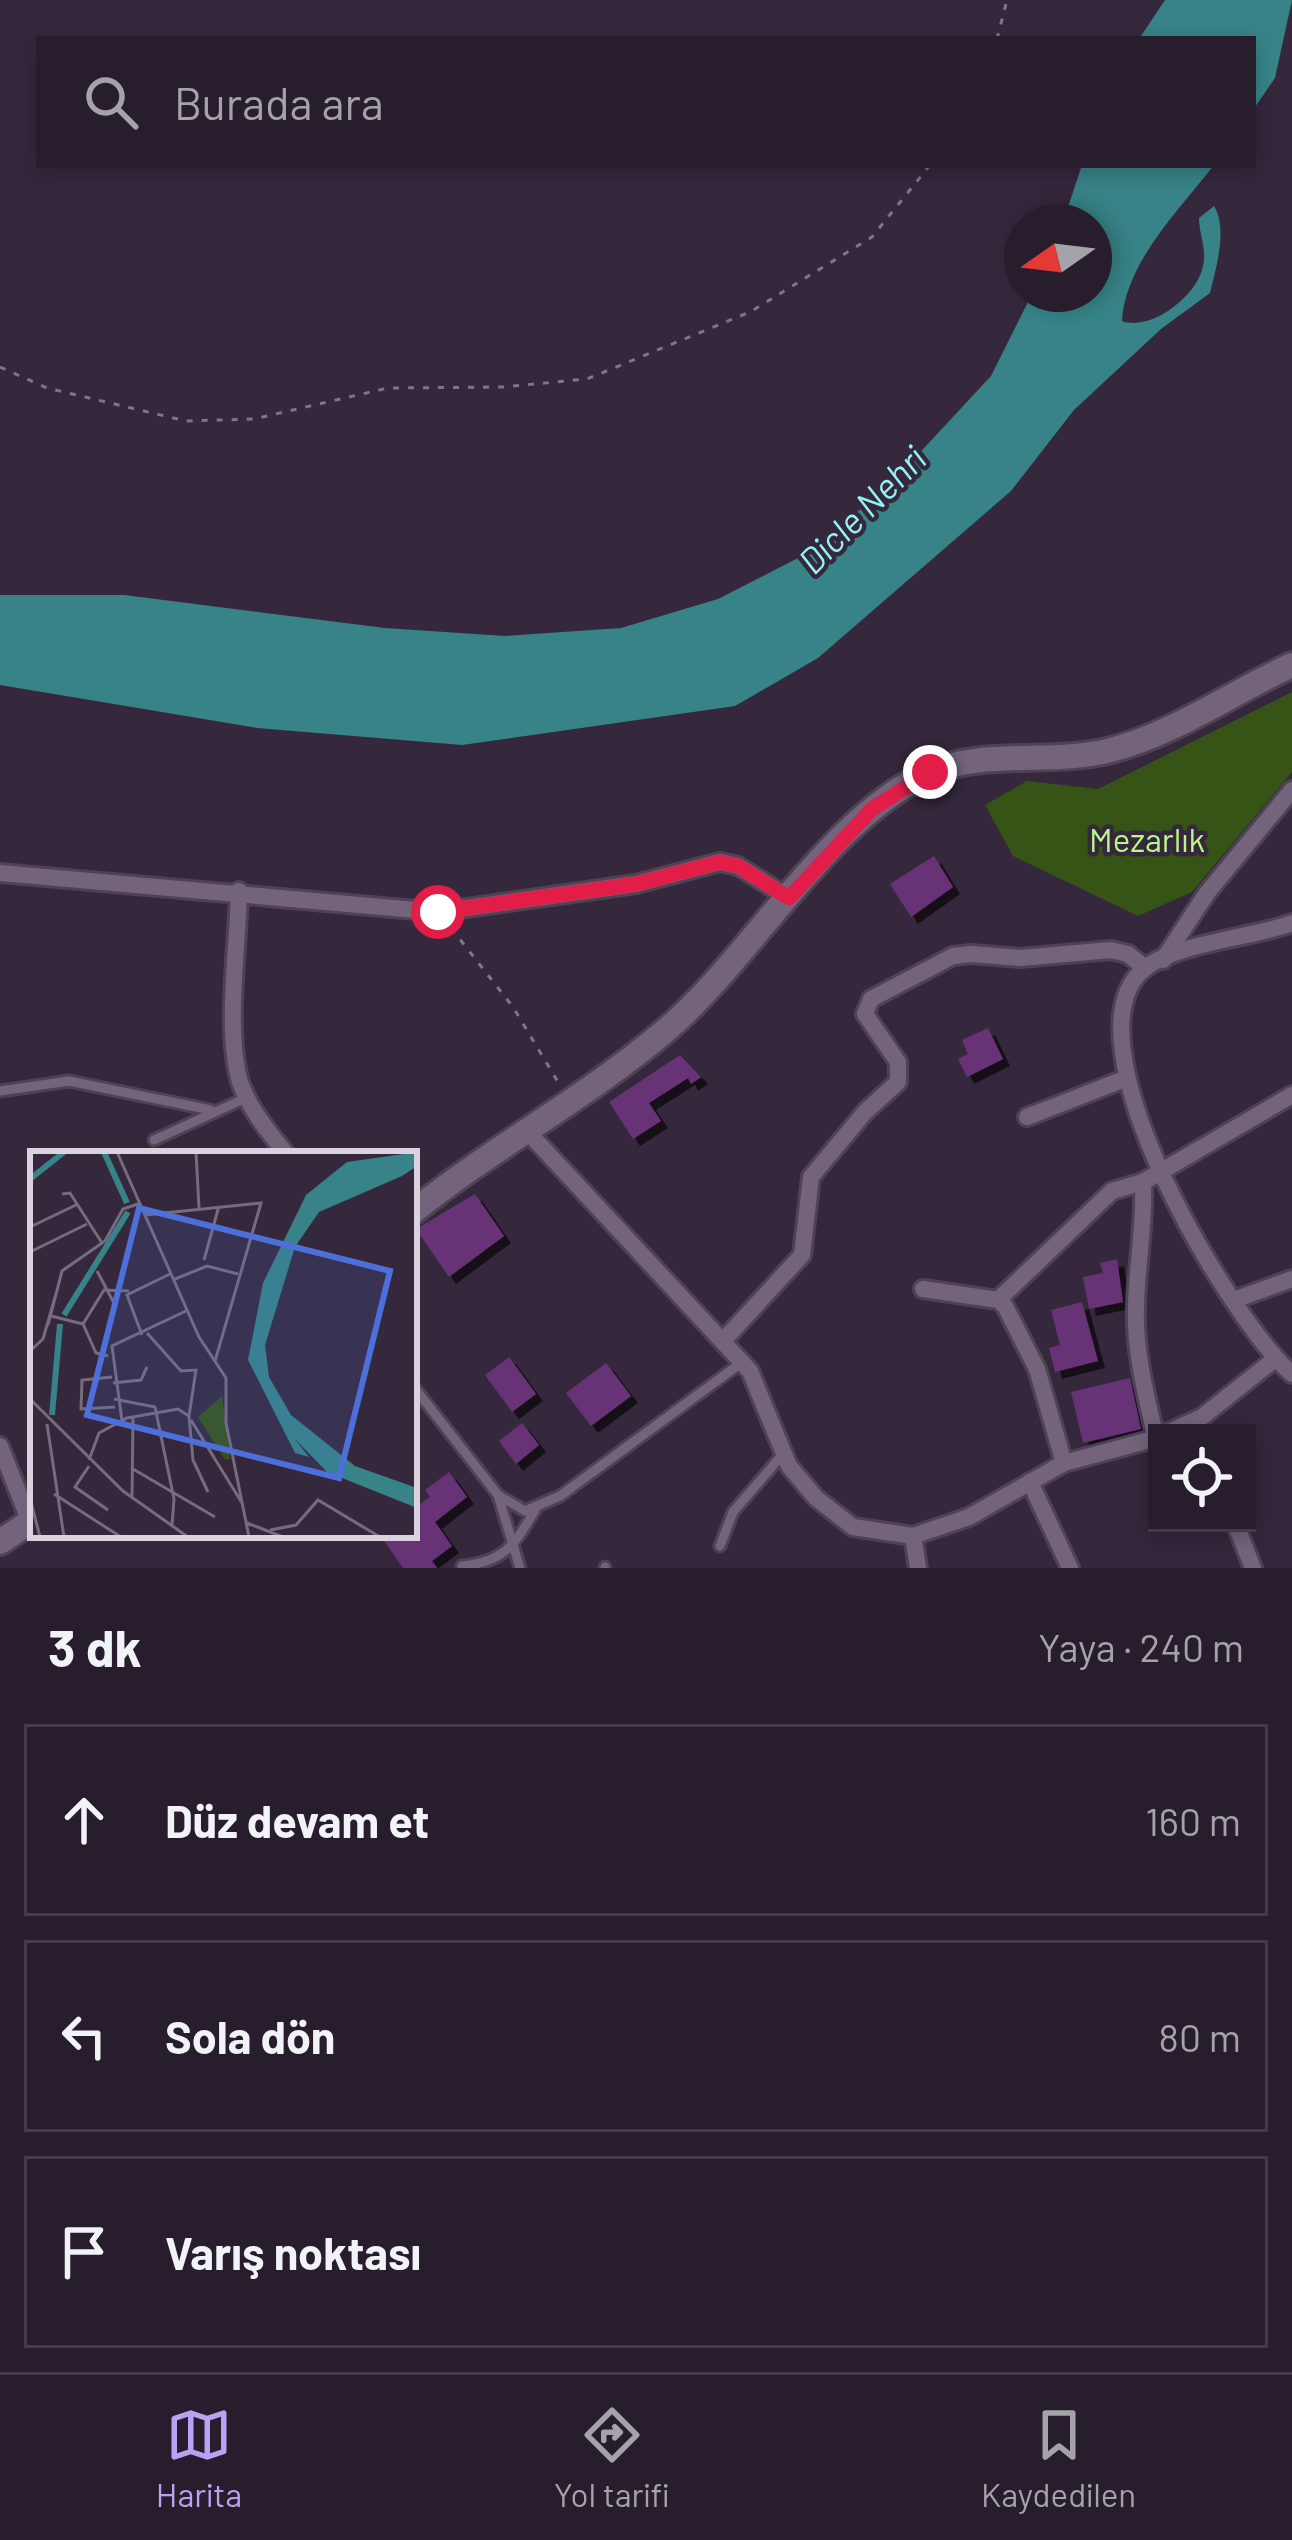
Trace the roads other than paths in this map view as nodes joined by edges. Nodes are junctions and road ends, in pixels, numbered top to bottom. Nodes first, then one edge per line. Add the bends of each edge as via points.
1 (1292, 665) edge
2 (1292, 790) edge
3 (0, 873) edge
4 (239, 891) junction
5 (789, 898) junction
6 (1292, 923) edge
7 (1153, 964) junction
8 (1127, 1078) junction
9 (0, 1091) edge
10 (1292, 1095) edge
11 (248, 1097) junction
12 (211, 1110) junction
13 (1028, 1117) dead end
14 (526, 1131) junction
15 (154, 1140) dead end
16 (284, 1151) edge
17 (1162, 1171) junction
18 (1144, 1182) junction
19 (417, 1209) edge
20 (1292, 1279) edge
21 (923, 1288) dead end
22 (998, 1300) junction
23 (1234, 1300) junction
24 (723, 1341) junction
25 (1275, 1359) junction
26 (742, 1362) junction
27 (1292, 1373) edge
28 (417, 1391) edge
29 (1153, 1424) edge
30 (1205, 1424) edge
31 (1148, 1440) edge
32 (0, 1446) edge
33 (783, 1454) junction
34 (1064, 1463) junction
35 (1030, 1482) junction
36 (498, 1496) junction
37 (536, 1510) junction
38 (30, 1516) edge
39 (30, 1522) edge
40 (1239, 1532) edge
41 (913, 1536) junction
42 (0, 1542) edge
43 (516, 1546) junction
44 (720, 1546) dead end
45 (462, 1566) edge
46 (520, 1568) edge
47 (919, 1568) edge
48 (1070, 1568) edge
49 (1253, 1568) edge

1 - 5 street via 1122,747 930,772 872,809
2 - 7 street
3 - 4 street
4 - 5 street via 438,912 636,884 720,862
4 - 11 street via 235,1054
5 - 14 street via 669,1028
6 - 7 street
7 - 8 street via 1125,993 1120,1046
7 - 24 street via 1111,950 952,956 871,998 865,1014 898,1062 898,1082 812,1177 802,1255
8 - 13 street
8 - 17 street
9 - 12 lane via 69,1081
10 - 17 street
11 - 12 lane
11 - 16 street
12 - 15 lane
14 - 19 street
14 - 24 street
17 - 18 street
17 - 23 street
18 - 22 street via 1112,1191
18 - 29 street via 1136,1306
20 - 23 street
21 - 22 street
22 - 34 street via 1020,1326
23 - 25 street
24 - 26 street
25 - 27 street
25 - 30 street
26 - 33 street via 761,1389
26 - 37 lane
28 - 36 lane
31 - 34 street
32 - 38 street
33 - 41 street via 816,1498 853,1527
33 - 44 lane via 734,1512
34 - 35 street
35 - 41 street via 969,1517
35 - 48 street
36 - 37 lane
36 - 43 lane
37 - 43 lane
39 - 42 street
40 - 49 street
41 - 47 street
43 - 45 lane
43 - 46 lane

